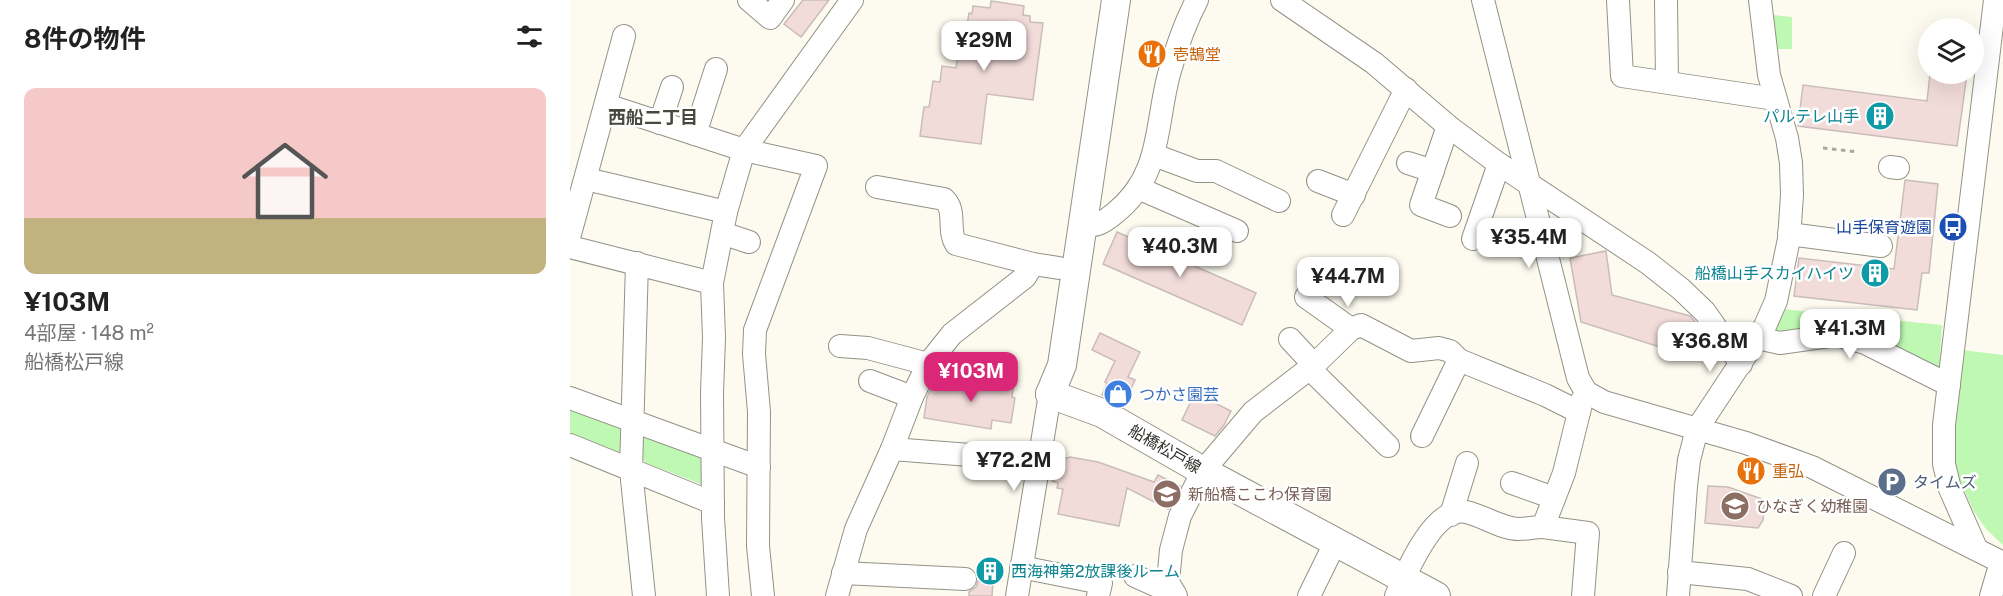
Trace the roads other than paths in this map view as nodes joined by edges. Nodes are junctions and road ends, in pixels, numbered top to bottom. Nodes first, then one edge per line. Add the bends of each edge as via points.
1 (749, 0) edge
2 (783, 0) edge
3 (852, 0) edge
4 (1100, 0) edge
5 (1116, 0) edge
6 (1197, 0) edge
7 (1282, 0) edge
8 (1483, 0) edge
9 (1618, 0) edge
10 (1666, 0) edge
11 (1760, 0) edge
12 (1995, 0) edge
13 (624, 36) dead end
14 (716, 69) dead end
15 (1667, 82) junction
16 (672, 87) dead end
17 (1406, 89) junction
18 (1775, 99) junction
19 (606, 105) junction
20 (660, 123) junction
21 (1448, 126) junction
22 (695, 134) junction
23 (744, 150) junction
24 (1154, 156) junction
25 (1408, 163) dead end
26 (1498, 164) junction
27 (1433, 171) junction
28 (586, 179) junction
29 (1318, 181) dead end
30 (1528, 182) junction
31 (877, 187) dead end
32 (1138, 188) junction
33 (1354, 195) junction
34 (1279, 201) dead end
35 (1343, 215) dead end
36 (1450, 216) dead end
37 (724, 223) junction
38 (1082, 225) junction
39 (1237, 231) dead end
40 (570, 234) edge
41 (1789, 234) junction
42 (1473, 239) dead end
43 (749, 242) dead end
44 (1881, 246) dead end
45 (570, 247) edge
46 (638, 263) junction
47 (1046, 266) junction
48 (712, 283) junction
49 (1306, 297) dead end
50 (1351, 328) junction
51 (1757, 338) junction
52 (1290, 339) dead end
53 (840, 346) dead end
54 (1459, 360) junction
55 (928, 364) junction
56 (1741, 364) junction
57 (1312, 366) junction
58 (870, 381) dead end
59 (1949, 385) junction
60 (1050, 394) junction
61 (912, 397) junction
62 (570, 398) edge
63 (1583, 402) junction
64 (633, 420) junction
65 (1696, 429) junction
66 (1422, 436) dead end
67 (570, 445) edge
68 (1388, 446) dead end
69 (712, 449) junction
70 (892, 449) junction
71 (996, 457) dead end
72 (1467, 463) dead end
73 (759, 467) junction
74 (631, 470) junction
75 (1203, 471) junction
76 (1512, 483) dead end
77 (1554, 498) junction
78 (713, 503) junction
79 (1451, 514) junction
80 (1543, 527) junction
81 (1335, 543) junction
82 (1976, 548) junction
83 (1844, 553) dead end
84 (2002, 562) edge
85 (1021, 567) junction
86 (1680, 572) junction
87 (843, 573) junction
88 (1134, 576) dead end
89 (965, 579) dead end
90 (1400, 588) edge
91 (1174, 595) edge
92 (644, 596) edge
93 (718, 596) edge
94 (764, 596) edge
95 (837, 596) edge
96 (1017, 596) edge
97 (1098, 596) edge
98 (1309, 596) edge
99 (1436, 596) edge
100 (1582, 596) edge
101 (1678, 596) edge
102 (1791, 596) edge
103 (1824, 596) edge
104 (1990, 596) edge

1 - 2 street via 770,18
3 - 23 street
4 - 47 main road
5 - 38 main road
6 - 24 street via 1170,73
7 - 17 street
8 - 30 street
9 - 15 street via 1622,76
10 - 15 street
11 - 18 street
12 - 59 street via 1963,175
13 - 19 street
14 - 22 street
15 - 18 street
16 - 20 street
17 - 21 street
17 - 33 street
18 - 41 street via 1791,163
19 - 20 street
19 - 28 street
20 - 22 street
21 - 26 street
21 - 27 street
22 - 23 street
23 - 37 street
23 - 73 street via 816,166 756,330
24 - 32 street
24 - 34 street via 1197,171 1216,171
25 - 27 street
26 - 30 street
26 - 42 street
27 - 36 street via 1421,205
28 - 37 street
28 - 40 street
29 - 33 street
30 - 56 street via 1681,289 1705,312
30 - 63 street
31 - 47 street via 944,199 951,211 951,237 956,244
32 - 38 street via 1104,222
32 - 39 street
33 - 35 street
37 - 43 street
37 - 48 street
38 - 60 main road via 1062,365
41 - 44 street
41 - 51 street via 1776,301
45 - 46 street
46 - 48 street
46 - 64 street
47 - 55 street via 1025,277 952,334
47 - 60 main road via 1046,363
48 - 69 street
49 - 50 street
50 - 54 street via 1361,325 1411,351 1450,351
50 - 57 street
51 - 56 street
51 - 59 street via 1780,344 1836,335 1866,343
52 - 57 street
53 - 55 street via 868,348
54 - 63 street via 1545,395
54 - 66 street
55 - 61 street
56 - 65 street
57 - 68 street
57 - 75 street via 1253,412
58 - 61 street
59 - 82 street via 1944,464 1950,489
60 - 75 main road, 船橋松戸線 via 1102,412
60 - 85 street
61 - 70 street
62 - 64 street
63 - 65 street via 1604,402
63 - 77 street
64 - 69 street
64 - 74 street
65 - 82 street via 1812,467
65 - 86 street via 1686,486
67 - 74 street
69 - 73 street
69 - 78 street
70 - 71 street
70 - 87 street via 856,529
72 - 79 street
73 - 94 street via 758,546
74 - 78 street
74 - 92 street
75 - 81 main road, 船橋松戸線
75 - 91 street via 1180,516 1171,550 1168,582
76 - 77 street
77 - 80 street
78 - 93 street
79 - 80 street via 1464,512 1517,529
79 - 90 street via 1429,532
80 - 100 street via 1588,533
81 - 90 main road, 船橋松戸線
81 - 98 street
82 - 84 street
83 - 103 street
84 - 104 street
85 - 96 street
85 - 97 street via 1101,583
86 - 101 street
86 - 102 street via 1748,579
87 - 89 street
87 - 95 street
88 - 91 street
90 - 99 main road, 船橋松戸線

